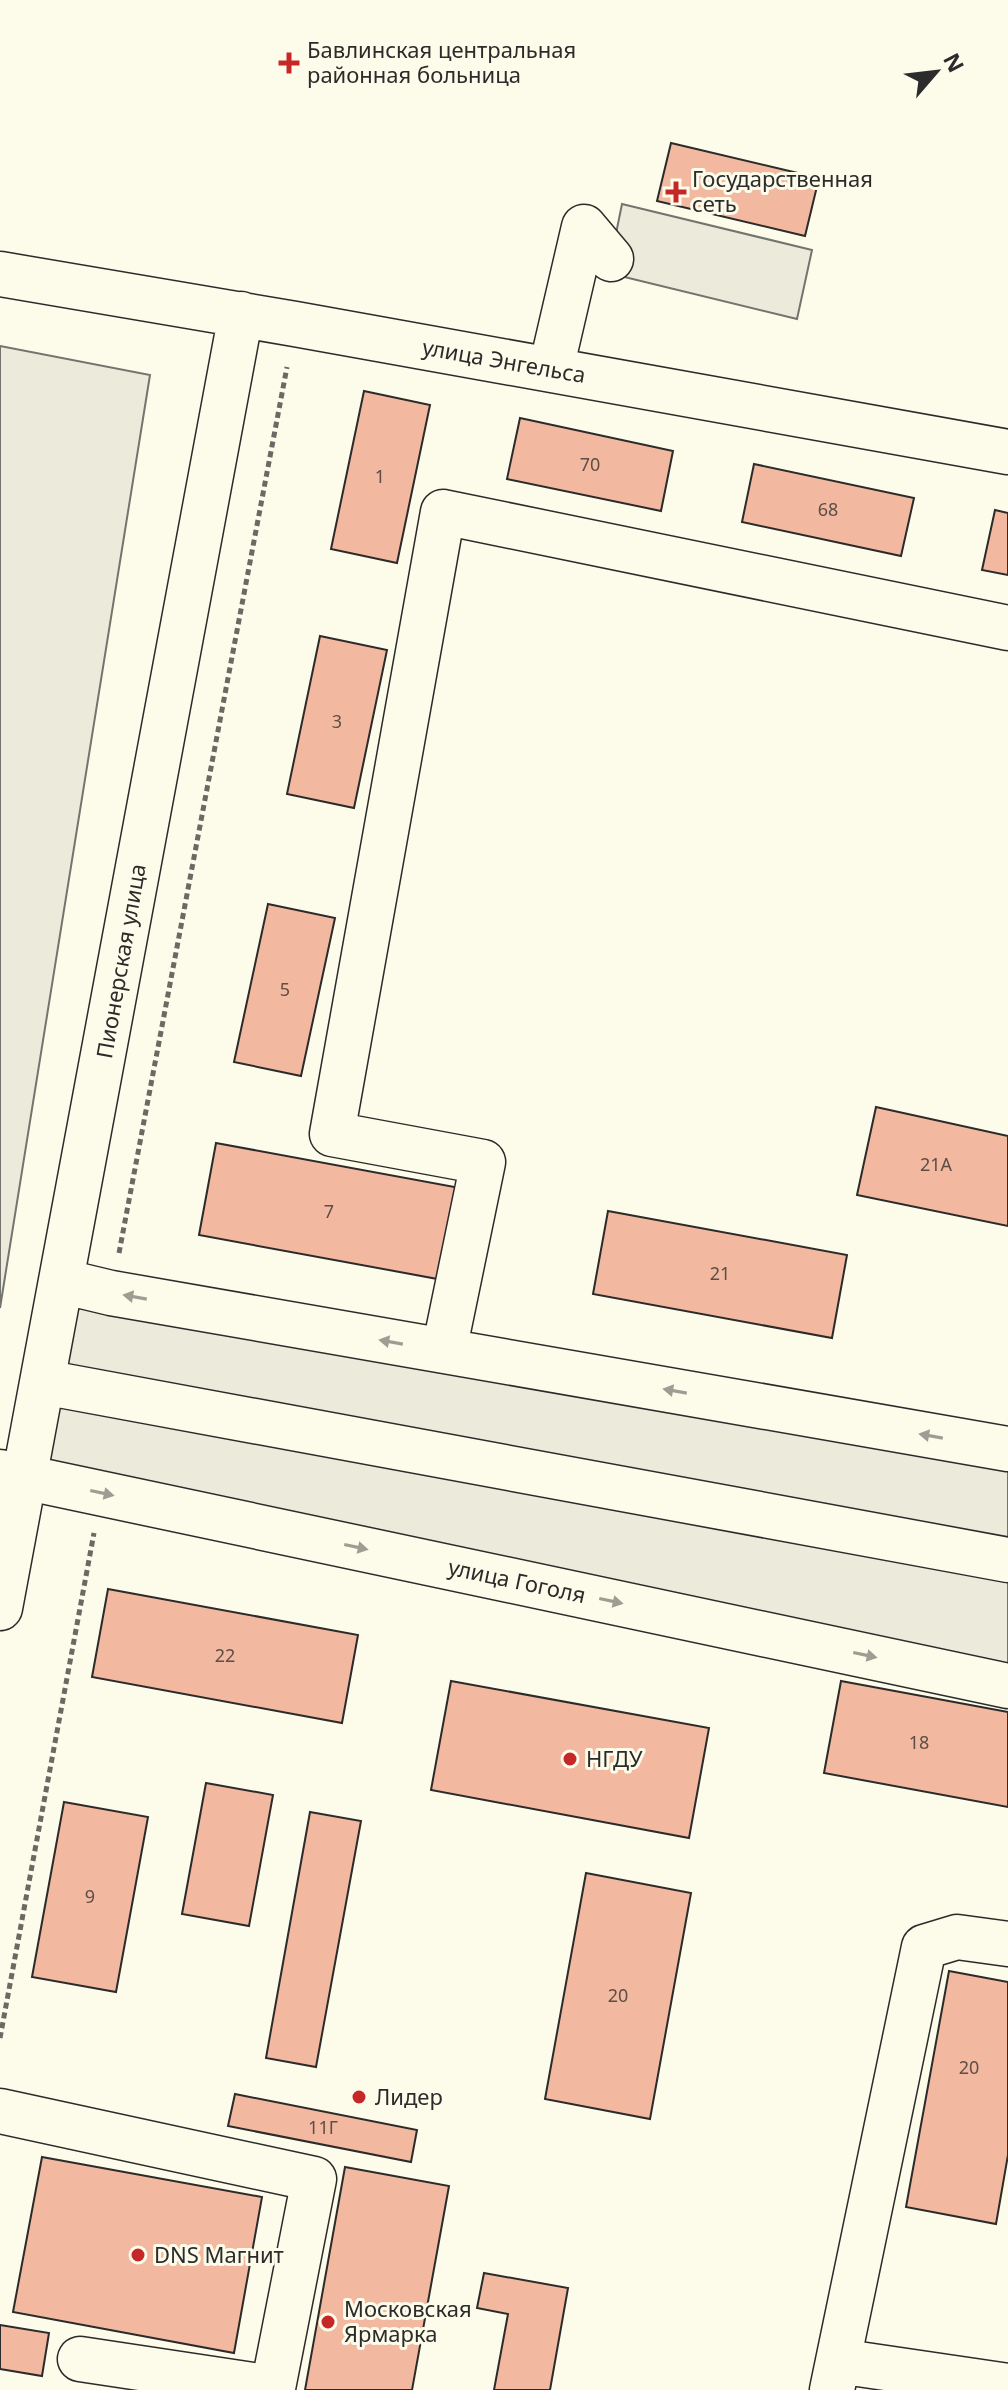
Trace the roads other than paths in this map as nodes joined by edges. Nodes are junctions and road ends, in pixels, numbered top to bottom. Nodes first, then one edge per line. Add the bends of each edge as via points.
1 (611, 259) dead end
2 (0, 274) edge
3 (241, 314) junction
4 (551, 369) junction
5 (1008, 452) edge
6 (1008, 628) edge
7 (61, 1281) junction
8 (444, 1351) junction
9 (43, 1382) junction
10 (1008, 1449) edge
11 (13, 1474) edge
12 (1008, 1560) edge
13 (0, 1608) edge
14 (1008, 1686) edge
15 (1008, 1944) edge
16 (0, 2111) edge
17 (80, 2359) dead end
18 (835, 2375) edge
19 (1008, 2386) edge
20 (273, 2389) edge

1 - 4 street via 584,227
2 - 3 street, улица Энгельса
3 - 4 street, улица Энгельса
3 - 7 street, Пионерская улица
4 - 5 street, улица Энгельса
6 - 8 street via 443,512 332,1134 483,1162
8 -> 7 street
7 - 9 street, Пионерская улица
10 -> 8 street
9 - 11 street, Пионерская улица
9 - 12 street
11 - 13 street, Пионерская улица
11 -> 14 street, улица Гоголя
15 - 18 street via 957,1937 924,1947
16 - 20 street via 314,2179
17 - 20 street
18 - 19 street

